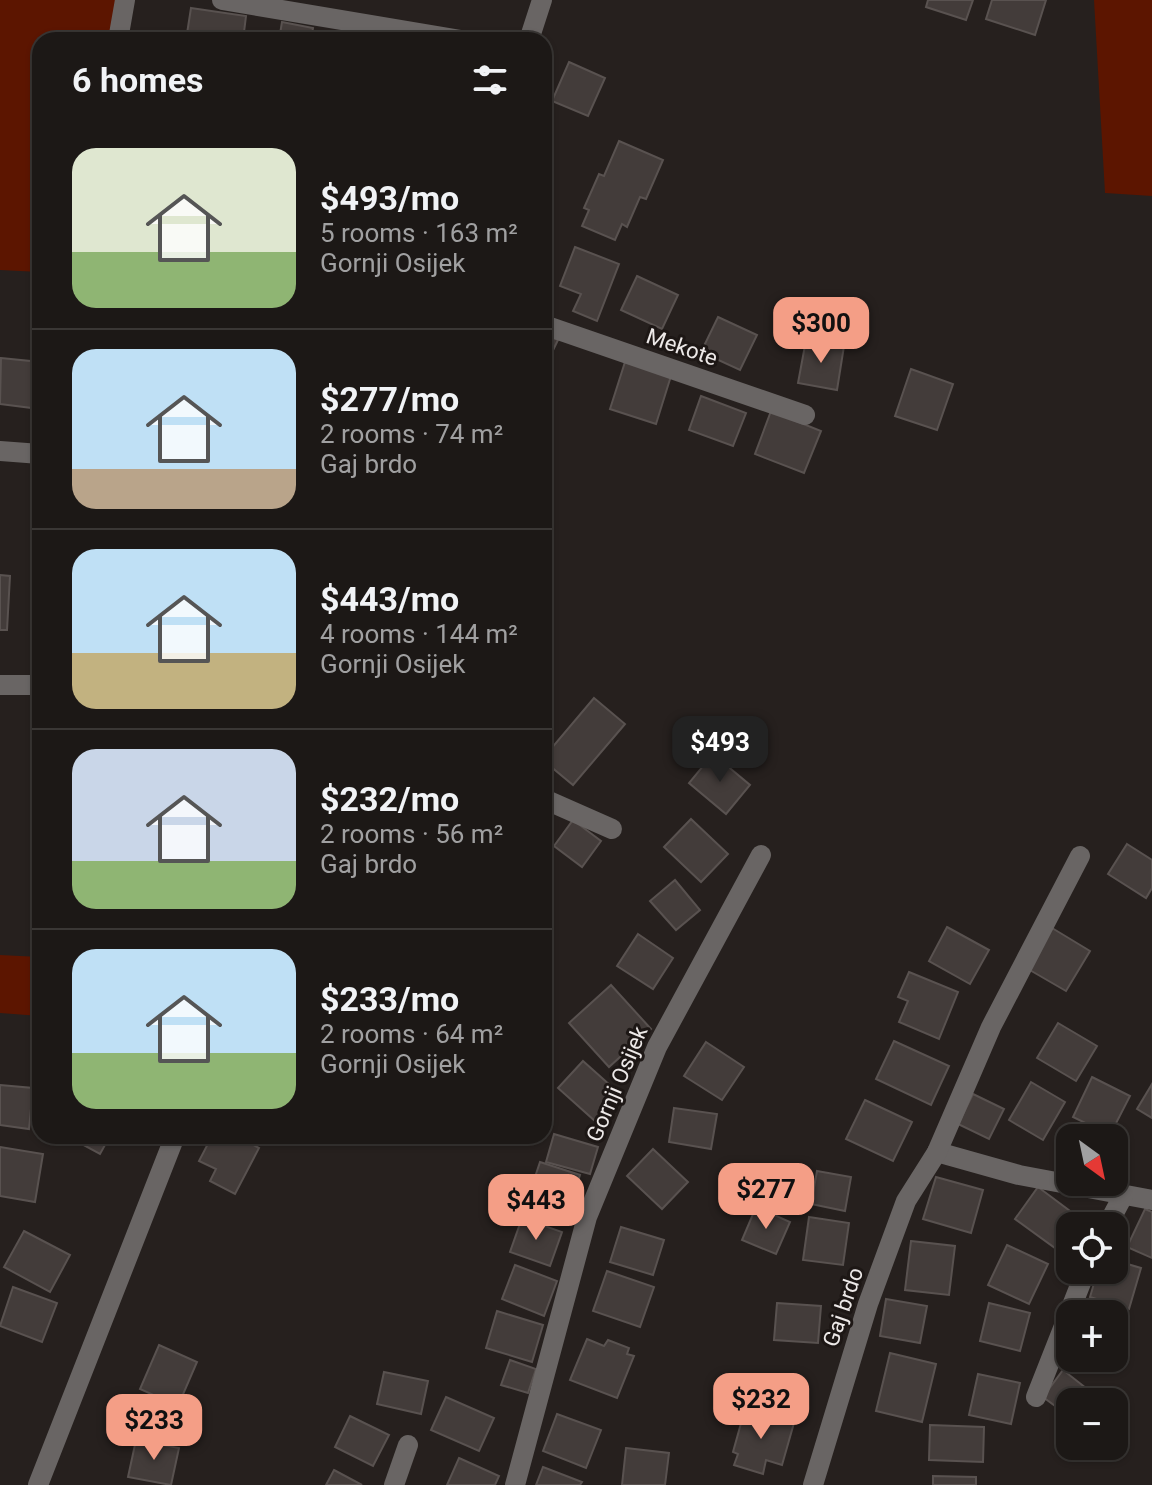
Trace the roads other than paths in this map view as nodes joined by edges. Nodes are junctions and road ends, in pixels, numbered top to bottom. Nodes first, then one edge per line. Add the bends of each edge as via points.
1 (125, 0) edge
2 (222, 0) edge
3 (542, 0) edge
4 (119, 32) edge
5 (413, 32) edge
6 (532, 32) edge
7 (552, 328) edge
8 (805, 415) dead end
9 (0, 451) edge
10 (32, 453) edge
11 (0, 685) edge
12 (32, 685) edge
13 (552, 803) edge
14 (612, 829) dead end
15 (761, 855) dead end
16 (1080, 856) dead end
17 (172, 1144) edge
18 (937, 1152) junction
19 (1056, 1182) edge
20 (1123, 1196) joint
21 (1152, 1200) edge
22 (1114, 1212) edge
23 (1080, 1284) edge
24 (1036, 1397) dead end
25 (408, 1445) dead end
26 (38, 1485) edge
27 (394, 1485) edge
28 (515, 1485) edge
29 (813, 1485) edge

1 - 4 street
2 - 5 street
3 - 6 street
7 - 8 street, Mekote
9 - 10 street
11 - 12 street
13 - 14 street
15 - 28 street, Gornji Osijek via 657,1047 587,1217
16 - 18 street, Gaj brdo via 991,1027
17 - 26 street
18 - 19 street
18 - 29 street, Gaj brdo via 906,1201 868,1304
20 - 21 street
20 - 22 street
23 - 24 street
25 - 27 street

